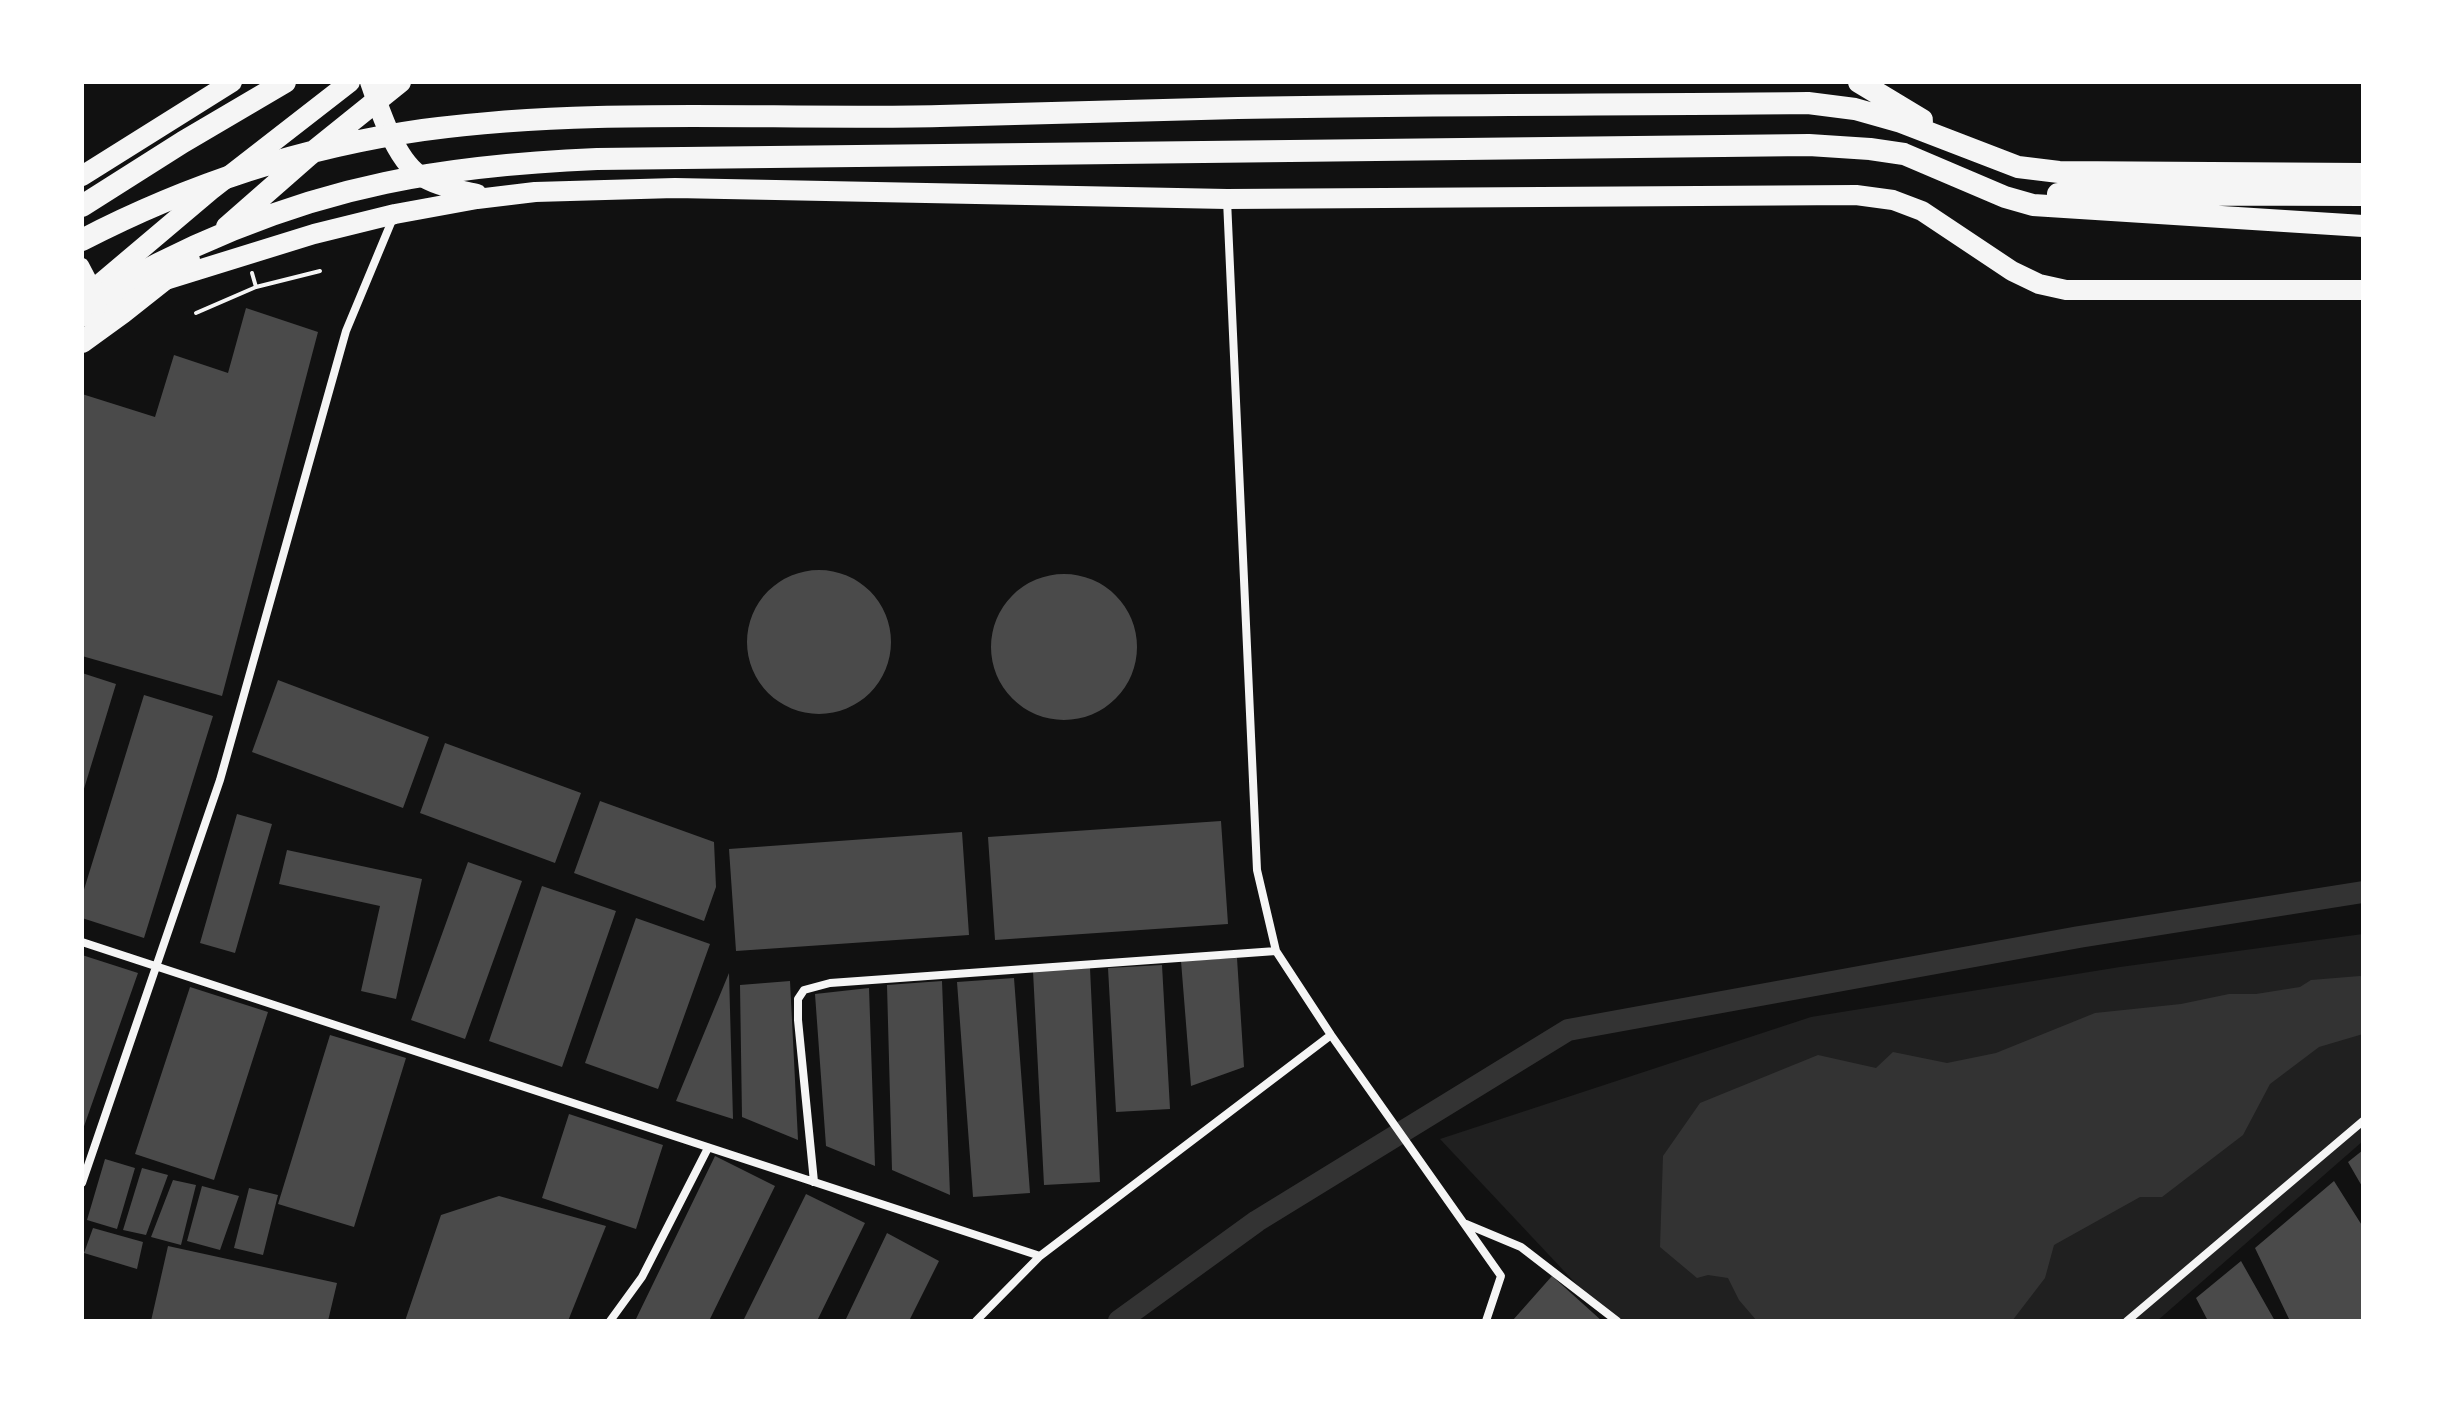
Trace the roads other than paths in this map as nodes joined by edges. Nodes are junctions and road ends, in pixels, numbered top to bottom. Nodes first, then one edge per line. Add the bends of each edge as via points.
1 (232, 82) edge
2 (285, 82) edge
3 (350, 82) edge
4 (370, 82) edge
5 (400, 82) edge
6 (1859, 82) edge
7 (1968, 148) junction
8 (2363, 174) edge
9 (82, 176) edge
10 (2363, 195) edge
11 (489, 197) junction
12 (2005, 197) junction
13 (1227, 199) junction
14 (82, 206) edge
15 (395, 214) junction
16 (2363, 226) edge
17 (82, 240) edge
18 (82, 265) edge
19 (2363, 290) edge
20 (86, 298) edge
21 (82, 317) edge
22 (82, 342) edge
23 (82, 942) edge
24 (1276, 951) junction
25 (155, 967) junction
26 (1331, 1035) junction
27 (2363, 1121) edge
28 (708, 1148) junction
29 (814, 1182) junction
30 (82, 1183) edge
31 (1466, 1224) junction
32 (1040, 1256) junction
33 (610, 1321) edge
34 (976, 1321) edge
35 (1486, 1321) edge
36 (1617, 1321) edge
37 (2127, 1321) edge

1 - 9 main road
2 - 14 highway
3 - 20 main road via 211,190
4 - 11 main road via 398,149 416,173
5 - 22 highway
6 - 7 highway
7 - 8 highway via 2018,167 2059,172
7 - 17 highway via 1855,109 1808,103 506,122 361,141 244,171
10 - 12 highway
11 - 13 main road via 675,188
11 - 15 main road
12 - 16 highway via 2069,208
12 - 20 highway via 1904,154 1809,145 545,162 479,168 338,195 241,227
13 - 19 main road via 1856,195 1922,211 2012,271 2066,290
13 - 24 street via 1257,870
15 - 21 main road via 143,287
15 - 25 street via 346,331 220,780
18 - 20 street
23 - 25 street
24 - 26 street
24 - 29 street via 830,983 804,990 798,999 798,1020
25 - 28 street
25 - 30 street
26 - 31 street
26 - 32 street
27 - 37 street
28 - 29 street
28 - 33 street via 642,1277
29 - 32 street
31 - 35 street via 1501,1276
31 - 36 street via 1521,1247
32 - 34 street

